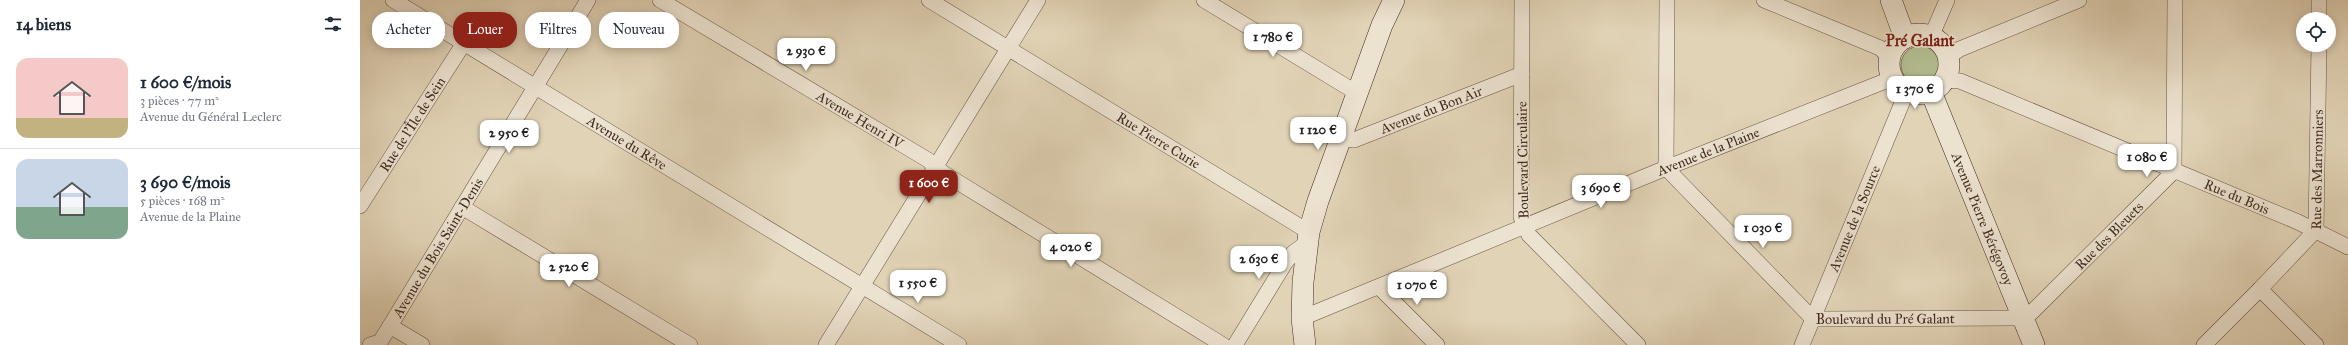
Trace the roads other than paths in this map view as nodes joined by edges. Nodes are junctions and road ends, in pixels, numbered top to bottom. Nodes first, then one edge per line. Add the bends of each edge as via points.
1 (393, 0) edge
2 (588, 0) edge
3 (660, 0) edge
4 (929, 0) edge
5 (1038, 0) edge
6 (1204, 0) edge
7 (1394, 0) edge
8 (1522, 0) edge
9 (1667, 0) edge
10 (1764, 0) edge
11 (1891, 0) edge
12 (1947, 0) edge
13 (2079, 0) edge
14 (2175, 0) edge
15 (2319, 0) edge
16 (2319, 12) edge
17 (453, 36) edge
18 (1931, 37) junction
19 (1905, 38) junction
20 (461, 48) edge
21 (472, 48) edge
22 (1008, 48) junction
23 (2319, 52) edge
24 (1948, 57) junction
25 (1522, 74) junction
26 (1897, 76) junction
27 (1938, 86) junction
28 (534, 87) junction
29 (1356, 93) junction
30 (1340, 139) junction
31 (936, 167) junction
32 (1666, 168) junction
33 (2174, 171) junction
34 (360, 206) edge
35 (462, 207) junction
36 (1524, 226) junction
37 (2316, 230) junction
38 (1308, 238) junction
39 (2348, 247) edge
40 (862, 285) junction
41 (1379, 286) junction
42 (2260, 289) junction
43 (1302, 318) junction
44 (2023, 318) junction
45 (1813, 319) junction
46 (390, 326) junction
47 (360, 342) edge
48 (364, 345) edge
49 (370, 345) edge
50 (422, 345) edge
51 (690, 345) edge
52 (826, 345) edge
53 (960, 345) edge
54 (1223, 345) edge
55 (1235, 345) edge
56 (1305, 345) edge
57 (1437, 345) edge
58 (1638, 345) edge
59 (1802, 345) edge
60 (2034, 345) edge
61 (2204, 345) edge
62 (2316, 345) edge

1 - 17 street, Avenue du Rêve
2 - 28 street, Avenue du Bois Saint-Denis
3 - 31 street, Avenue Henri IV
4 - 22 street, Rue Pierre Curie
5 - 22 street
6 - 29 street
7 - 29 street
8 - 25 street, Boulevard Circulaire
9 - 32 street
10 - 26 street via 1880,48
11 - 19 street
12 - 18 street
13 - 24 street via 1960,49
14 - 33 street
15 - 16 street
18 - 19 street via 1913,35
18 - 24 street via 1938,41
19 - 26 street via 1898,44
20 - 34 street, Rue de l'Île de Sein
21 - 28 street, Avenue du Rêve
22 - 31 street
22 - 38 street, Rue Pierre Curie
23 - 37 street, Rue des Marronniers
24 - 27 street via 1949,64
25 - 30 street, Avenue du Bon Air via 1354,140
25 - 36 street, Boulevard Circulaire via 1521,217
26 - 27 street via 1921,94
26 - 32 street, Avenue de la Plaine
26 - 45 street, Avenue de la Source
27 - 33 street, Rue du Bois via 1960,82
27 - 44 street, Avenue Pierre Bérégovoy
28 - 35 street, Avenue du Bois Saint-Denis
28 - 40 street, Avenue du Rêve
29 - 30 street
30 - 38 street
31 - 40 street
31 - 54 street, Avenue Henri IV
32 - 36 street, Avenue de la Plaine
32 - 45 street, Boulevard du Pré Galant
33 - 37 street, Rue du Bois
33 - 44 street, Rue des Bleuets
35 - 46 street, Avenue du Bois Saint-Denis
35 - 51 street
36 - 41 street, Avenue de la Plaine
36 - 58 street, Boulevard Circulaire via 1529,235
37 - 39 street, Rue du Bois
37 - 42 street, Rue des Marronniers
38 - 43 street
38 - 55 street via 1285,264
40 - 52 street
40 - 53 street, Avenue du Rêve
41 - 43 street, Avenue de la Plaine
41 - 57 street
42 - 61 street, Rue des Marronniers
42 - 62 street
43 - 56 street
44 - 45 street, Boulevard du Pré Galant
44 - 60 street, Avenue Pierre Bérégovoy
45 - 59 street, Avenue de la Source
46 - 49 street, Avenue du Bois Saint-Denis via 380,342
46 - 50 street
47 - 48 street

